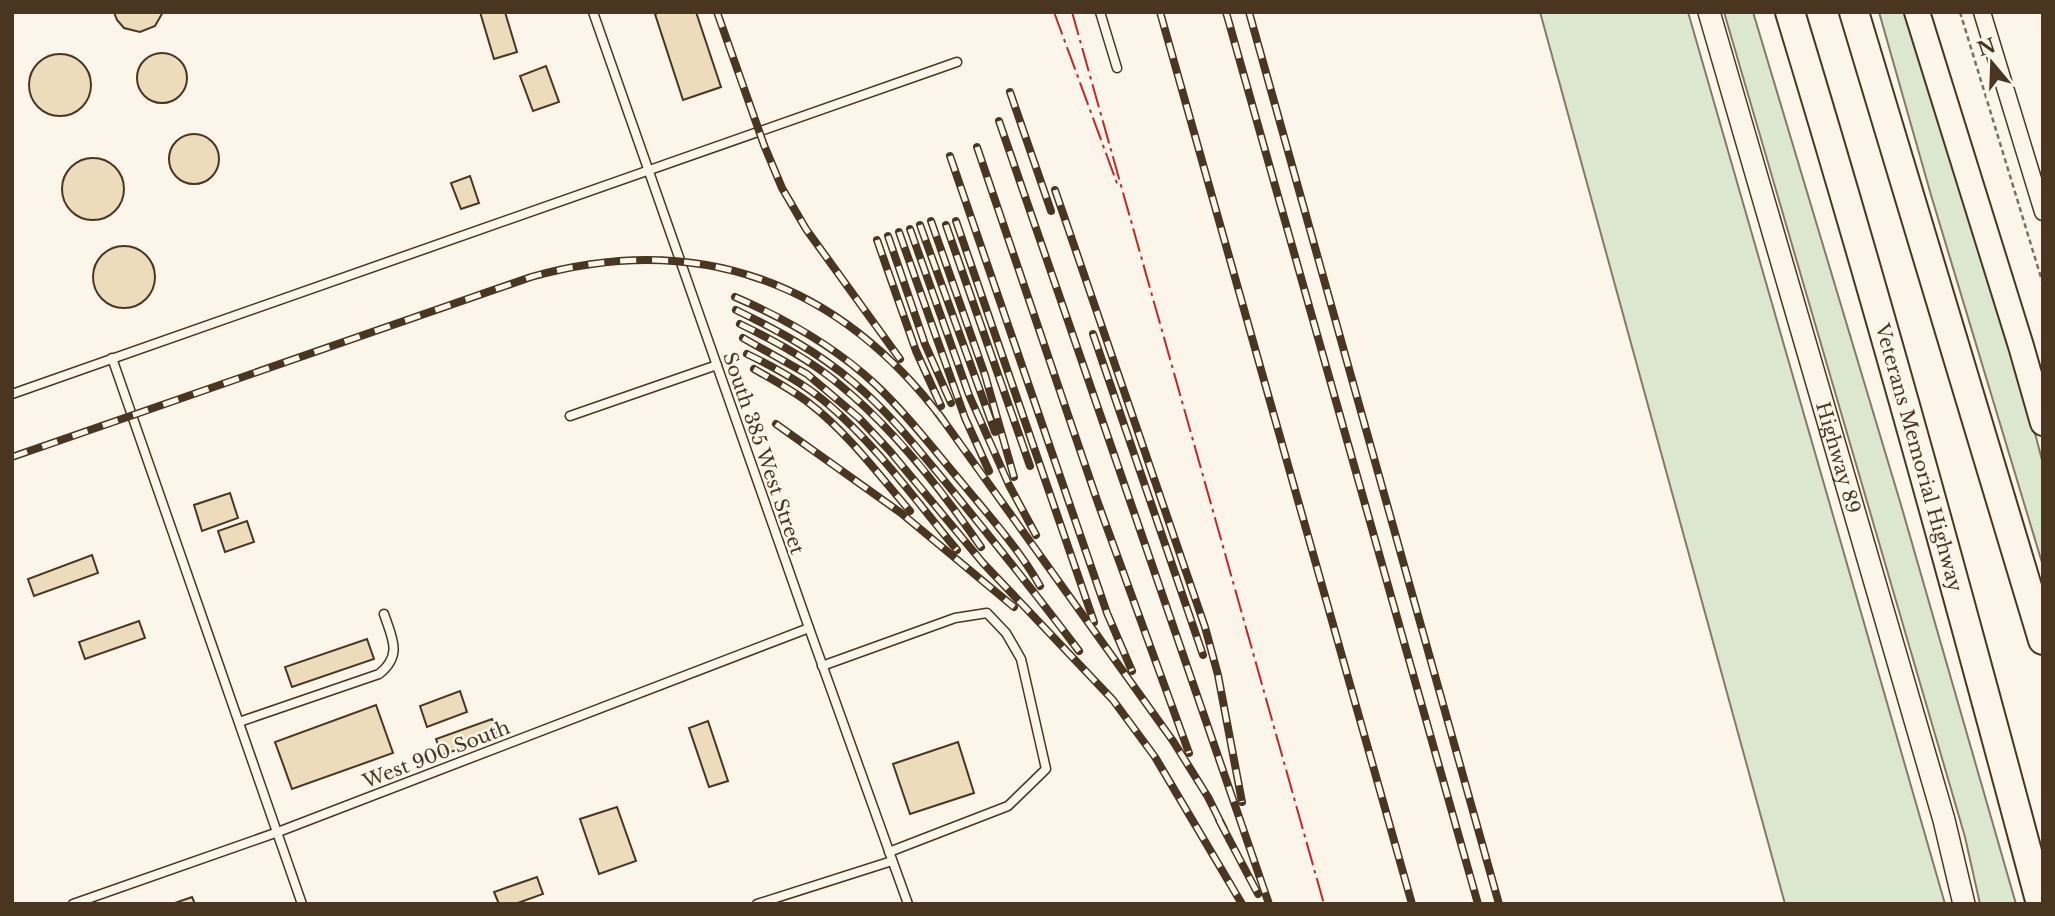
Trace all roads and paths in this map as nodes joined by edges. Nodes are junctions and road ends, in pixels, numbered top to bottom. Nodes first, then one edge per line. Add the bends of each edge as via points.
1 (593, 12) edge
2 (1100, 12) edge
3 (1709, 12) edge
4 (1790, 12) edge
5 (1854, 12) edge
6 (1917, 12) edge
7 (1959, 12) edge
8 (1982, 12) edge
9 (957, 62) dead end
10 (1117, 68) dead end
11 (649, 172) junction
12 (2043, 212) edge
13 (2043, 284) edge
14 (112, 358) junction
15 (717, 365) junction
16 (12, 394) edge
17 (570, 416) dead end
18 (2043, 423) edge
19 (384, 614) dead end
20 (809, 628) junction
21 (2043, 640) edge
22 (822, 666) junction
23 (239, 723) junction
24 (278, 832) junction
25 (889, 852) junction
26 (892, 861) junction
27 (73, 904) edge
28 (302, 904) edge
29 (757, 904) edge
30 (908, 904) edge
31 (1964, 904) edge
32 (2040, 904) edge

1 - 11 lane, South 385 West Street
2 - 10 lane
3 - 31 main road, Highway 89 via 1944,820
4 - 32 highway, Veterans Memorial Highway via 1962,608
5 - 21 highway
6 - 18 main road
7 - 13 path
8 - 12 street
9 - 11 lane
11 - 14 lane
11 - 15 lane, South 385 West Street
14 - 16 lane
14 - 23 lane
15 - 17 lane
15 - 20 lane, South 385 West Street
19 - 23 lane via 394,651 392,661 379,674
20 - 22 lane, South 385 West Street
20 - 24 lane, West 900 South
22 - 25 lane, South 385 West Street
22 - 25 lane via 955,618 987,613 1021,659 1046,769 1007,806
23 - 24 lane
24 - 27 lane, West 900 South
24 - 28 lane
25 - 26 lane, South 385 West Street
26 - 29 lane
26 - 30 lane, South 385 West Street

